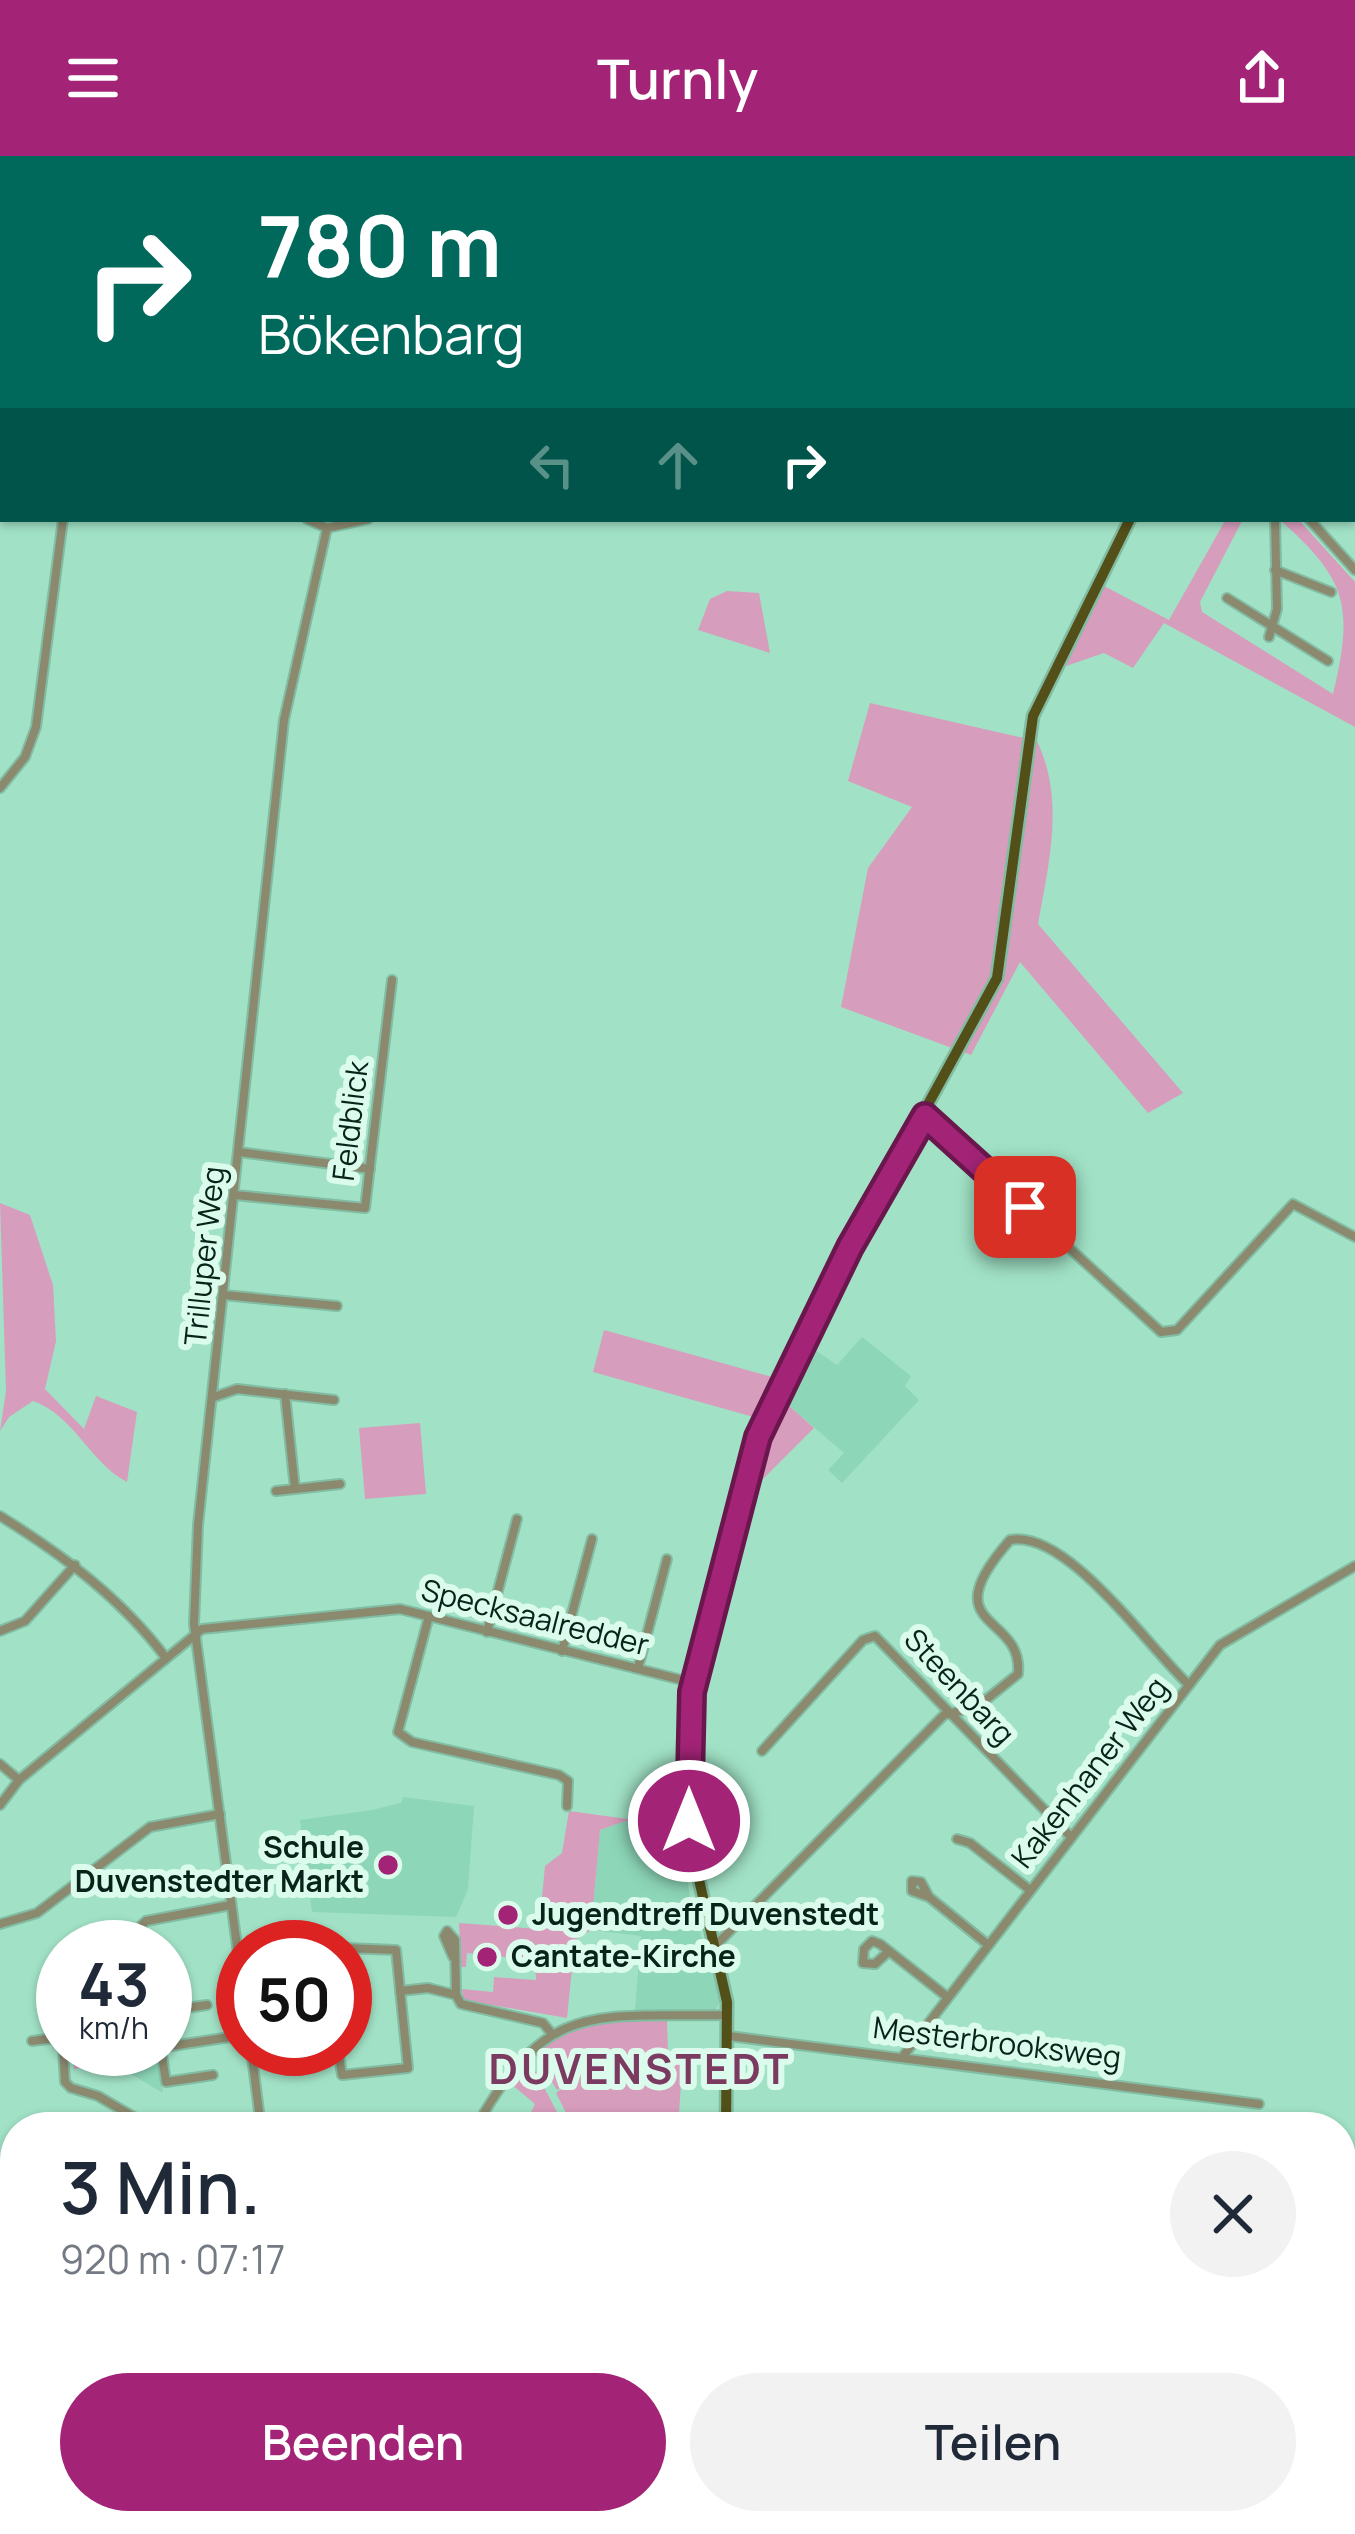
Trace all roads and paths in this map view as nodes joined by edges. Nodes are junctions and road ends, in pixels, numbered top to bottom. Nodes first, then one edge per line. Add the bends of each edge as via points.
1 (63, 522) edge
2 (313, 522) edge
3 (356, 522) edge
4 (1129, 522) edge
5 (1275, 522) edge
6 (1312, 522) edge
7 (327, 529) junction
8 (1274, 569) junction
9 (1355, 570) edge
10 (1331, 592) dead end
11 (1228, 598) dead end
12 (1274, 627) junction
13 (1269, 638) dead end
14 (1328, 661) dead end
15 (0, 788) edge
16 (392, 980) dead end
17 (925, 1116) junction
18 (239, 1152) junction
19 (370, 1168) junction
20 (235, 1195) junction
21 (1355, 1237) edge
22 (224, 1295) junction
23 (337, 1306) dead end
24 (285, 1394) junction
25 (214, 1397) junction
26 (334, 1400) dead end
27 (340, 1484) dead end
28 (295, 1489) junction
29 (276, 1491) dead end
30 (0, 1516) edge
31 (517, 1519) dead end
32 (592, 1539) dead end
33 (667, 1559) dead end
34 (75, 1565) junction
35 (1355, 1566) edge
36 (429, 1616) junction
37 (0, 1631) edge
38 (487, 1632) junction
39 (196, 1634) junction
40 (562, 1651) junction
41 (166, 1658) junction
42 (638, 1668) junction
43 (694, 1683) junction
44 (1189, 1685) junction
45 (953, 1711) junction
46 (762, 1751) dead end
47 (0, 1765) edge
48 (19, 1780) junction
49 (0, 1805) edge
50 (567, 1806) dead end
51 (220, 1814) junction
52 (1071, 1837) junction
53 (957, 1839) dead end
54 (1030, 1890) junction
55 (929, 1897) dead end
56 (231, 1905) junction
57 (151, 1920) edge
58 (233, 1920) edge
59 (0, 1924) edge
60 (987, 1944) junction
61 (716, 1946) junction
62 (372, 1949) edge
63 (888, 1952) dead end
64 (454, 1957) dead end
65 (400, 1991) junction
66 (456, 1995) junction
67 (946, 1996) junction
68 (207, 2005) dead end
69 (192, 2007) edge
70 (728, 2015) junction
71 (552, 2034) junction
72 (729, 2036) junction
73 (32, 2042) dead end
74 (36, 2042) edge
75 (904, 2055) junction
76 (372, 2072) edge
77 (213, 2075) dead end
78 (68, 2076) edge
79 (165, 2076) edge
80 (254, 2076) edge
81 (1259, 2104) dead end
82 (125, 2112) edge
83 (259, 2112) edge
84 (486, 2112) edge
85 (726, 2112) edge

1 - 15 street via 36,727
2 - 7 street
3 - 7 street
4 - 17 main road via 1034,716 998,978
5 - 8 street
6 - 9 street
7 - 18 street, Trilluper Weg via 284,719
8 - 10 street
8 - 12 street
11 - 12 street
12 - 13 street
12 - 14 street
16 - 19 street, Feldblick
17 - 21 street via 1161,1332 1177,1330 1293,1204
17 - 43 main road via 850,1247 758,1437
18 - 19 street
18 - 20 street, Trilluper Weg
19 - 20 street, Feldblick via 365,1208
20 - 22 street, Trilluper Weg
22 - 23 street
22 - 25 street, Trilluper Weg
24 - 25 street via 237,1390
24 - 26 street
24 - 28 street
25 - 39 street, Trilluper Weg via 198,1525
27 - 28 street
28 - 29 street
30 - 34 street
31 - 38 street
32 - 40 street
33 - 42 street
34 - 37 street via 25,1622
34 - 41 street
35 - 44 street, Kakenhaner Weg via 1220,1645
36 - 38 street, Specksaalredder
36 - 39 street, Specksaalredder via 384,1608
36 - 50 street via 398,1732 412,1742 559,1775 568,1780
38 - 40 street, Specksaalredder
39 - 41 street
39 - 51 street, Trilluper Weg
40 - 42 street, Specksaalredder
41 - 48 street
42 - 43 street, Specksaalredder
43 - 61 main road via 691,1858
44 - 45 street via 1087,1575 1027,1537 1010,1540 977,1585 978,1608 1012,1650 1018,1673 977,1707
44 - 52 street, Kakenhaner Weg
45 - 46 street, Steenbarg via 875,1636
45 - 52 street, Steenbarg
45 - 61 street
47 - 48 street
48 - 49 street
51 - 56 street, Trilluper Weg
51 - 59 street via 150,1827 37,1913
52 - 54 street, Kakenhaner Weg
53 - 54 street
54 - 60 street, Kakenhaner Weg
55 - 60 street
56 - 57 street
56 - 58 street, Trilluper Weg
60 - 67 street, Kakenhaner Weg
61 - 70 main road
62 - 65 street via 396,1950
63 - 67 street
64 - 66 street
65 - 66 street
65 - 76 street via 408,2068
66 - 71 street via 461,2004 543,2023
67 - 75 street, Kakenhaner Weg
68 - 69 street
70 - 71 street via 596,2017
70 - 72 main road
71 - 84 street
72 - 75 street, Mesterbrooksweg
72 - 85 main road
73 - 74 street
75 - 81 street, Mesterbrooksweg
77 - 79 street via 166,2082
78 - 82 street via 70,2088
80 - 83 street

